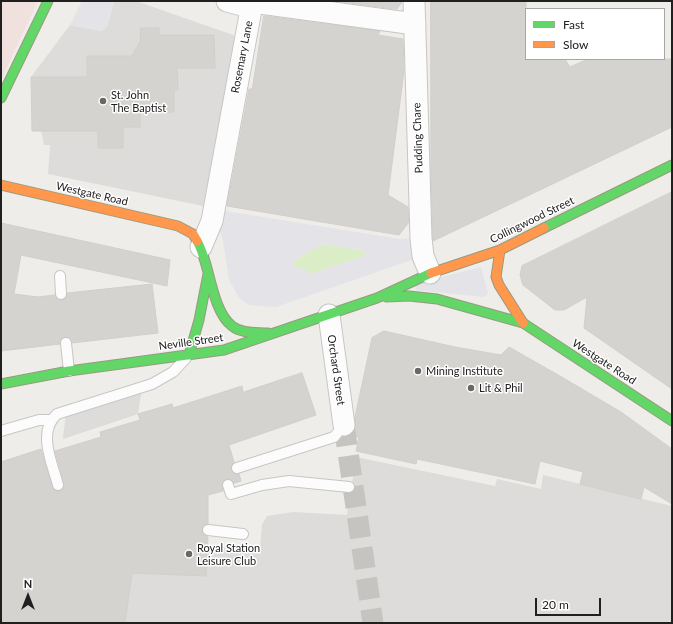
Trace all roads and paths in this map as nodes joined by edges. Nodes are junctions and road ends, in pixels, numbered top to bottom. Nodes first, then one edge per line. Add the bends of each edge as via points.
1 (48, 1) edge
2 (227, 1) edge
3 (414, 1) edge
4 (258, 3) edge
5 (415, 24) junction
6 (1, 98) edge
7 (672, 165) edge
8 (1, 185) edge
9 (201, 247) junction
10 (500, 250) junction
11 (430, 273) junction
12 (208, 274) junction
13 (60, 276) dead end
14 (61, 294) dead end
15 (377, 298) junction
16 (329, 315) junction
17 (523, 323) junction
18 (272, 334) junction
19 (66, 343) dead end
20 (189, 355) junction
21 (69, 371) junction
22 (1, 384) edge
23 (50, 420) junction
24 (672, 421) edge
25 (344, 425) joint
26 (1, 431) edge
27 (236, 468) dead end
28 (58, 485) dead end
29 (228, 485) dead end
30 (349, 487) dead end
31 (208, 530) dead end
32 (244, 534) dead end

1 - 6 main road
2 - 4 street via 242,5
3 - 5 street, Pudding Chare
4 - 5 street
4 - 9 street, Rosemary Lane via 212,221
5 - 11 street, Pudding Chare via 421,238 423,256
7 - 10 main road, Collingwood Street
8 - 9 main road, Westgate Road via 178,226 193,234
9 - 12 main road
10 - 11 main road, Collingwood Street
10 - 17 main road, Westgate Road via 496,277
11 - 15 main road, Collingwood Street
12 - 18 main road via 222,313 232,326 246,332
12 - 20 main road
13 - 14 lane
15 - 16 main road, Neville Street
15 - 17 main road, Westgate Road via 409,296 437,299
16 - 18 main road, Neville Street
16 - 25 street, Orchard Street
17 - 24 main road, Westgate Road
18 - 20 main road, Neville Street via 224,350
19 - 21 lane
20 - 21 main road, Neville Street
20 - 23 lane via 173,372 152,384 57,414
21 - 22 main road, Neville Street
23 - 26 lane via 39,420
23 - 28 lane via 46,431 47,442
25 - 27 lane via 334,437
29 - 30 lane via 231,494 262,485 289,481
31 - 32 lane

